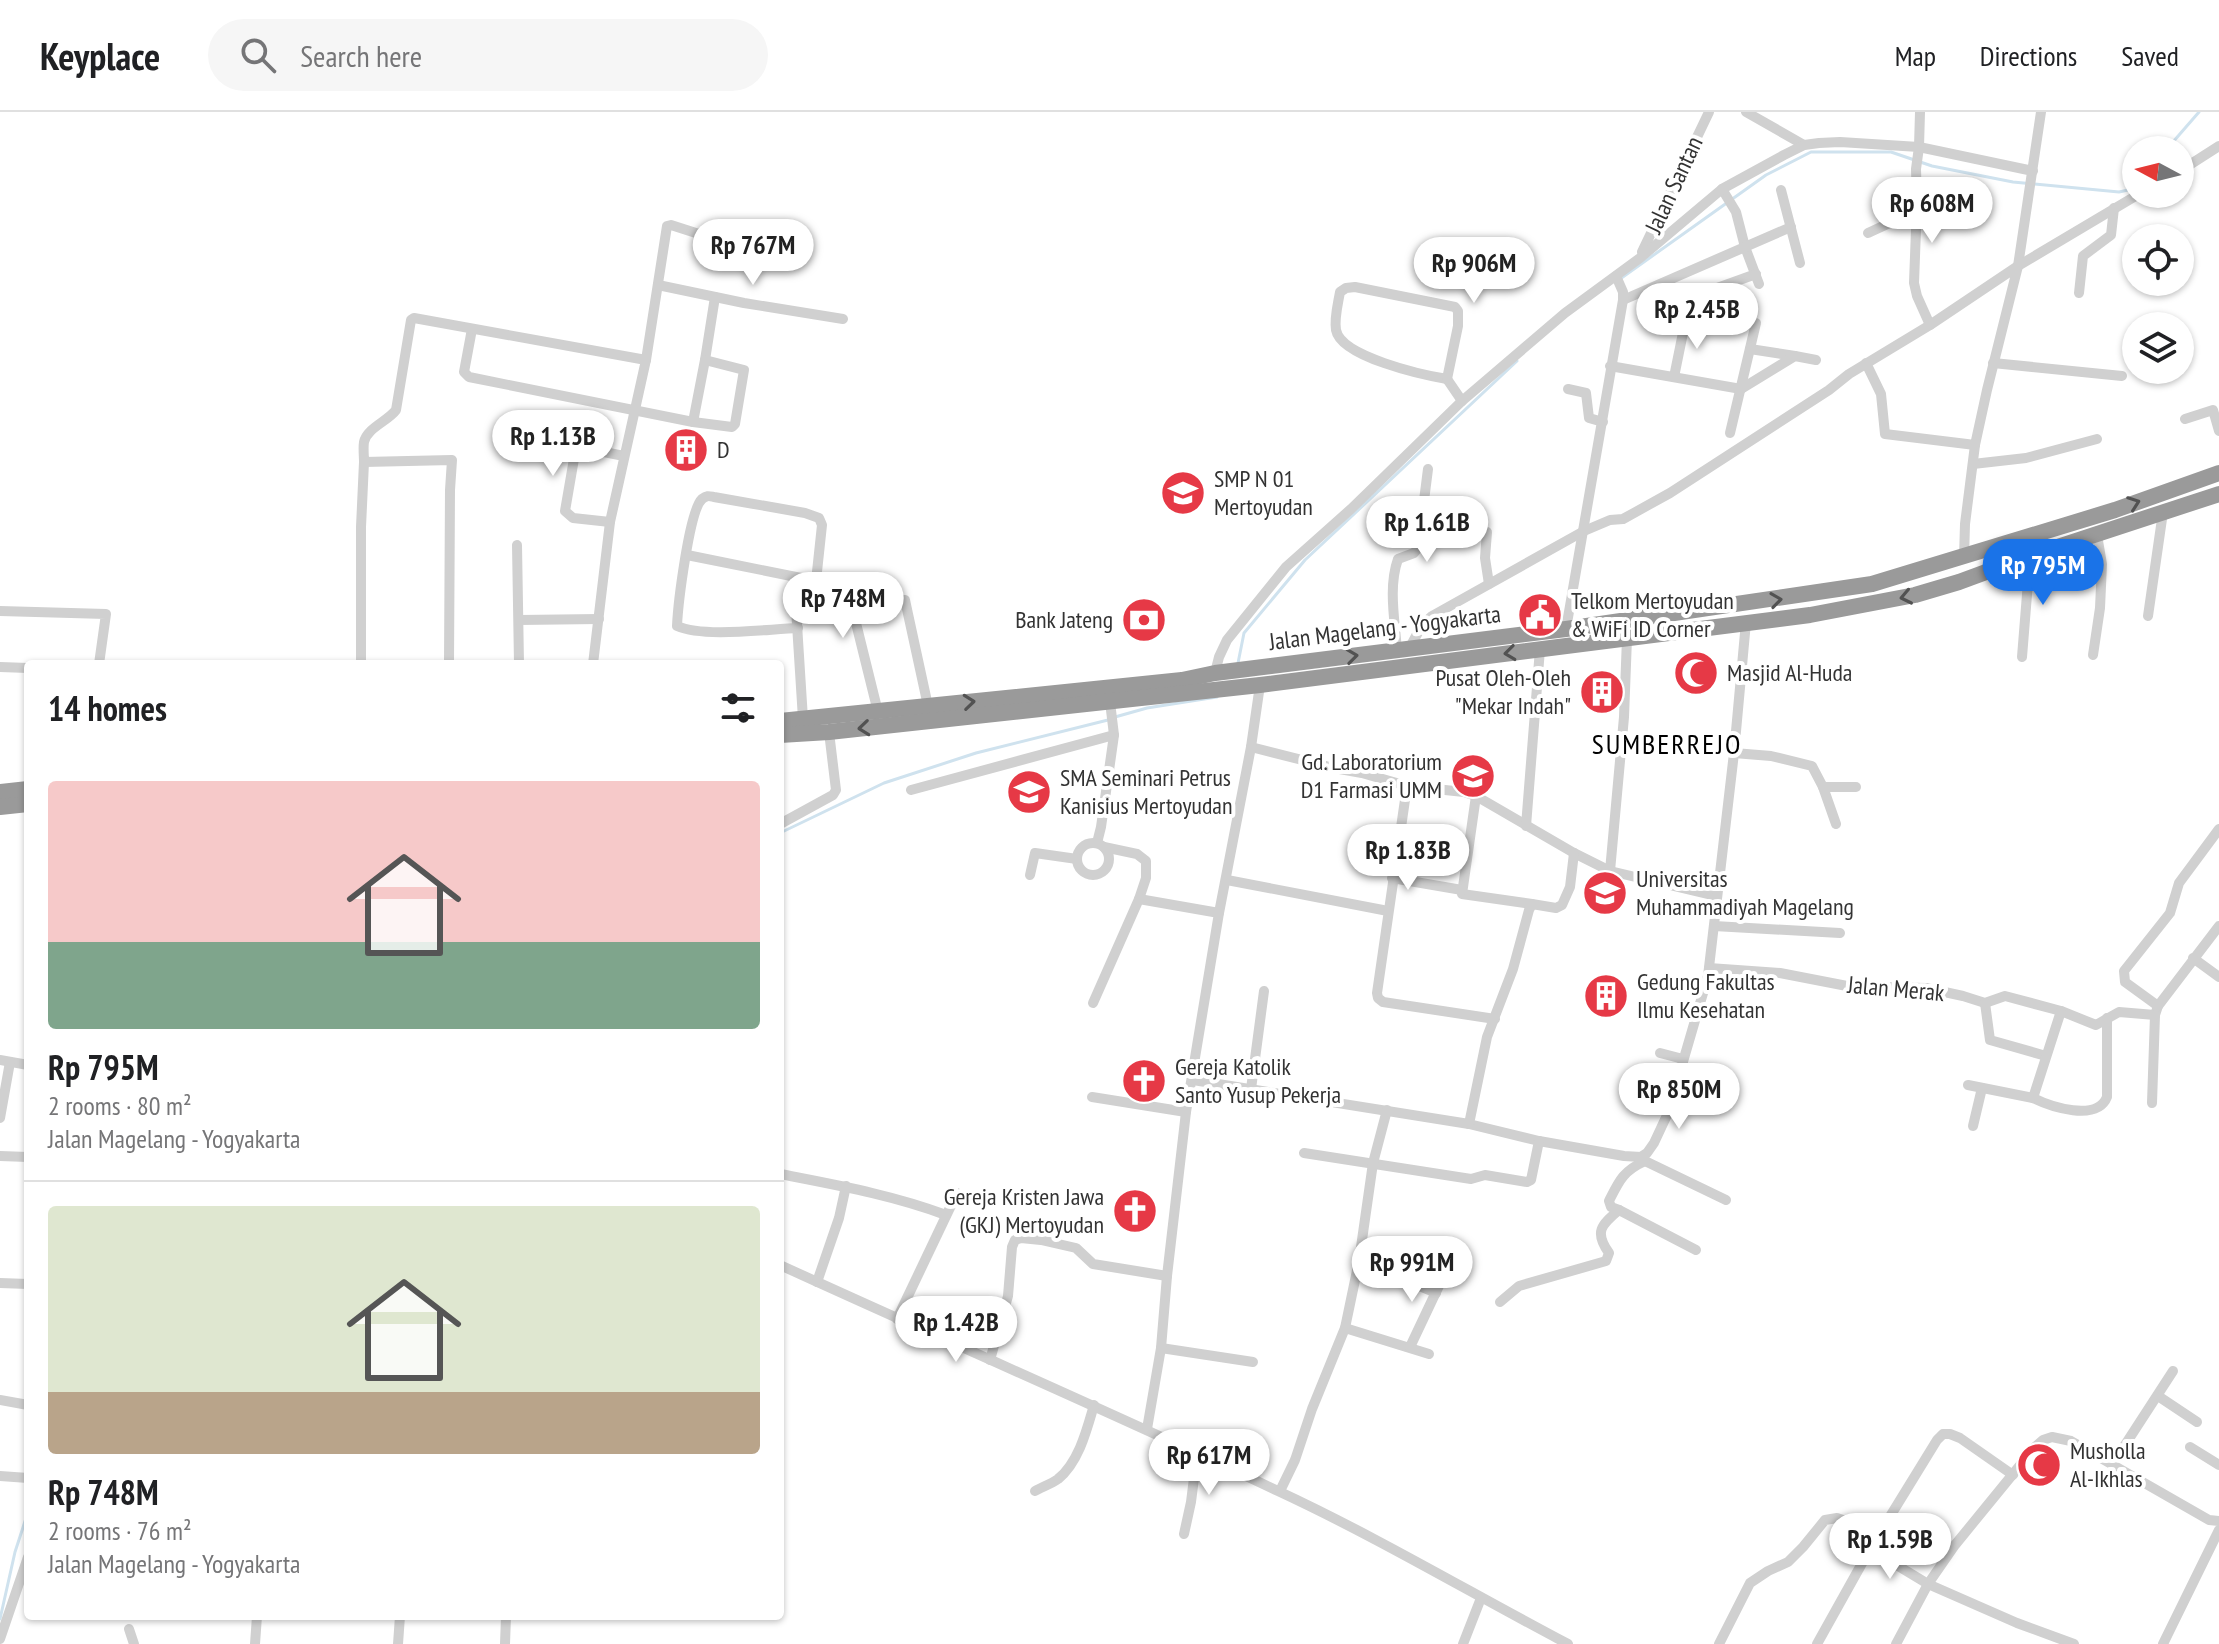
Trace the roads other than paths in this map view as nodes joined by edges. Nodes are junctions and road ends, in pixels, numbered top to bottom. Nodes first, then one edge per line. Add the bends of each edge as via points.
1 (1709, 112) edge
2 (1746, 112) edge
3 (1920, 112) edge
4 (2041, 112) edge
5 (1804, 145) junction
6 (2219, 146) edge
7 (1918, 151) junction
8 (2194, 162) edge
9 (2033, 174) junction
10 (1781, 190) dead end
11 (1726, 194) junction
12 (1917, 203) junction
13 (2122, 204) edge
14 (2114, 208) junction
15 (1791, 227) junction
16 (1868, 233) dead end
17 (1745, 247) junction
18 (1640, 258) junction
19 (798, 262) dead end
20 (1800, 263) dead end
21 (2018, 266) junction
22 (1617, 277) junction
23 (658, 285) junction
24 (2079, 293) dead end
25 (1623, 296) junction
26 (1695, 296) dead end
27 (715, 297) junction
28 (1686, 318) dead end
29 (843, 319) dead end
30 (1756, 323) dead end
31 (1930, 325) junction
32 (472, 329) junction
33 (1750, 349) junction
34 (1795, 356) junction
35 (646, 360) junction
36 (705, 360) junction
37 (1816, 360) dead end
38 (1866, 363) junction
39 (1993, 363) junction
40 (1610, 366) junction
41 (2122, 376) dead end
42 (1674, 377) junction
43 (1447, 379) junction
44 (1568, 389) dead end
45 (1741, 389) junction
46 (1462, 401) junction
47 (2216, 409) edge
48 (634, 410) junction
49 (2185, 419) dead end
50 (693, 422) junction
51 (1603, 422) junction
52 (2219, 431) edge
53 (1730, 433) dead end
54 (2097, 439) dead end
55 (1975, 445) junction
56 (624, 456) junction
57 (364, 462) junction
58 (1973, 464) junction
59 (1428, 469) dead end
60 (2219, 473) edge
61 (2219, 494) edge
62 (2163, 512) junction
63 (610, 522) junction
64 (1584, 531) junction
65 (1487, 532) dead end
66 (2097, 535) junction
67 (517, 545) dead end
68 (687, 555) junction
69 (1964, 558) junction
70 (2024, 558) junction
71 (794, 577) junction
72 (816, 581) junction
73 (1489, 584) junction
74 (905, 600) dead end
75 (0, 611) edge
76 (1693, 611) junction
77 (2148, 616) dead end
78 (599, 619) junction
79 (519, 620) junction
80 (1746, 622) junction
81 (798, 628) junction
82 (1566, 629) junction
83 (1692, 630) junction
84 (1627, 638) junction
85 (1540, 649) junction
86 (1403, 650) junction
87 (2093, 655) dead end
88 (2022, 657) dead end
89 (100, 660) edge
90 (361, 660) edge
91 (449, 660) edge
92 (519, 660) edge
93 (594, 660) edge
94 (0, 667) edge
95 (24, 668) edge
96 (1218, 681) junction
97 (1255, 685) junction
98 (1073, 699) junction
99 (1111, 705) junction
100 (928, 706) junction
101 (878, 712) junction
102 (803, 719) junction
103 (784, 721) edge
104 (1113, 730) junction
105 (829, 732) junction
106 (784, 735) edge
107 (1251, 747) junction
108 (1734, 753) junction
109 (1407, 786) junction
110 (1823, 787) junction
111 (1856, 787) dead end
112 (24, 789) edge
113 (911, 790) dead end
114 (0, 792) edge
115 (1476, 796) junction
116 (24, 804) edge
117 (0, 807) edge
118 (784, 822) edge
119 (1836, 824) dead end
120 (1526, 826) junction
121 (2219, 829) edge
122 (1100, 845) junction
123 (1574, 853) junction
124 (1077, 859) junction
125 (1610, 871) junction
126 (1030, 875) dead end
127 (1392, 878) junction
128 (1227, 880) junction
129 (1462, 890) junction
130 (1716, 896) junction
131 (1139, 899) junction
132 (1532, 904) junction
133 (1388, 911) junction
134 (1219, 913) junction
135 (1714, 926) junction
136 (2219, 926) edge
137 (1840, 933) dead end
138 (2193, 958) junction
139 (1709, 968) junction
140 (2219, 977) edge
141 (1264, 991) dead end
142 (1093, 1003) dead end
143 (1985, 1003) junction
144 (2061, 1011) junction
145 (2156, 1011) junction
146 (2107, 1018) junction
147 (1495, 1019) junction
148 (1660, 1053) dead end
149 (2046, 1056) junction
150 (1683, 1059) junction
151 (5, 1061) edge
152 (1193, 1080) junction
153 (1968, 1085) dead end
154 (1982, 1088) junction
155 (1251, 1089) junction
156 (1092, 1097) dead end
157 (2033, 1098) junction
158 (2152, 1103) dead end
159 (1387, 1110) junction
160 (1186, 1112) junction
161 (0, 1118) edge
162 (1469, 1124) junction
163 (1973, 1126) dead end
164 (1539, 1141) junction
165 (1304, 1153) dead end
166 (0, 1156) edge
167 (24, 1157) edge
168 (1643, 1159) junction
169 (1373, 1163) junction
170 (784, 1175) edge
171 (846, 1186) junction
172 (957, 1193) dead end
173 (1726, 1200) dead end
174 (1619, 1210) junction
175 (946, 1215) junction
176 (1696, 1250) dead end
177 (1359, 1261) junction
178 (784, 1267) edge
179 (1445, 1273) dead end
180 (1167, 1276) junction
181 (817, 1282) junction
182 (0, 1283) edge
183 (24, 1284) edge
184 (1436, 1293) junction
185 (1500, 1302) dead end
186 (897, 1319) junction
187 (1345, 1328) junction
188 (1410, 1347) junction
189 (1161, 1348) junction
190 (1429, 1354) dead end
191 (990, 1360) junction
192 (1253, 1362) dead end
193 (2173, 1371) dead end
194 (2158, 1396) junction
195 (0, 1400) edge
196 (24, 1404) edge
197 (1094, 1405) junction
198 (2197, 1422) dead end
199 (1147, 1429) junction
200 (2190, 1447) dead end
201 (1197, 1454) junction
202 (2112, 1465) junction
203 (2219, 1465) edge
204 (2013, 1475) junction
205 (0, 1476) edge
206 (24, 1478) edge
207 (1035, 1491) dead end
208 (1280, 1491) junction
209 (2219, 1521) edge
210 (2219, 1530) edge
211 (1879, 1532) junction
212 (1184, 1534) dead end
213 (1870, 1549) junction
214 (24, 1569) edge
215 (1928, 1584) junction
216 (1481, 1598) junction
217 (257, 1620) edge
218 (400, 1620) edge
219 (506, 1620) edge
220 (129, 1629) dead end
221 (0, 1639) edge
222 (134, 1644) edge
223 (255, 1644) edge
224 (398, 1644) edge
225 (505, 1644) edge
226 (1463, 1644) edge
227 (1568, 1644) edge
228 (1719, 1644) edge
229 (1817, 1644) edge
230 (1896, 1644) edge
231 (2074, 1644) edge
232 (2163, 1644) edge

1 - 18 street, Jalan Santan
2 - 5 street
3 - 7 street
4 - 9 street
5 - 7 street via 1840,142
5 - 11 street
6 - 8 street
7 - 9 street
7 - 12 street
9 - 21 street
10 - 15 street
11 - 17 street
11 - 18 street
12 - 16 street
12 - 31 street via 1914,283
13 - 14 street
14 - 21 street
14 - 24 street via 2111,235 2083,256
15 - 17 street
15 - 20 street
17 - 25 street
17 - 26 street via 1758,279
18 - 22 street
19 - 23 street via 668,225
21 - 31 street
21 - 39 street
22 - 25 street
22 - 46 street via 1565,313
23 - 27 street
23 - 35 street
25 - 40 street
27 - 29 street
27 - 36 street
28 - 42 street
30 - 33 street
31 - 38 street
32 - 35 street
32 - 48 street via 464,372 469,377
32 - 57 street via 411,320 396,410 366,436
33 - 34 street
33 - 45 street
34 - 37 street
34 - 45 street
35 - 48 street
36 - 50 street
36 - 50 street via 744,370 735,425
38 - 55 street via 1881,394 1885,434
38 - 64 street via 1670,493 1623,519
39 - 41 street
39 - 55 street
40 - 42 street
40 - 51 street
42 - 45 street
43 - 43 street via 1458,326 1455,307 1355,287 1340,292 1340,340 1372,359
43 - 46 street
44 - 51 street via 1586,393 1589,418
45 - 53 street
46 - 96 street via 1286,567 1227,640 1219,657
47 - 49 street
47 - 52 street
48 - 50 street
48 - 56 street
51 - 64 street
54 - 58 street via 2026,458
55 - 58 street
56 - 63 street
56 - 63 street via 584,448 575,453 565,511 573,518
57 - 90 street
57 - 91 street via 452,460
58 - 69 street
59 - 86 street via 1418,548 1398,559 1393,582
69 -> 60 highway, Jalan Magelang - Yogyakarta
61 - 62 highway, Jalan Magelang - Yogyakarta
62 - 66 highway, Jalan Magelang - Yogyakarta
62 - 77 street
63 - 78 street
64 - 73 street
64 - 82 street
65 - 73 street
66 - 70 highway, Jalan Magelang - Yogyakarta
66 - 87 street via 2102,564
67 - 79 street
68 - 71 street
68 - 72 street via 697,509 707,496 805,513 822,525
68 - 81 street via 680,628
76 -> 69 highway, Jalan Magelang - Yogyakarta via 1872,584
70 -> 80 highway, Jalan Magelang - Yogyakarta via 1915,595
70 - 88 street via 2028,582
71 - 72 street
71 - 81 street
72 - 101 street via 849,600
73 - 86 street via 1432,616
74 - 100 street
75 - 89 street via 106,614
76 - 82 highway, Jalan Magelang - Yogyakarta
76 - 83 highway
78 - 79 street
78 - 93 street
79 - 92 street
80 - 83 highway, Jalan Magelang - Yogyakarta
80 - 108 street
81 - 102 street
82 - 86 highway, Jalan Magelang - Yogyakarta
83 - 84 highway, Jalan Magelang - Yogyakarta
84 - 85 highway, Jalan Magelang - Yogyakarta
84 - 125 street
85 -> 97 highway, Jalan Magelang - Yogyakarta
85 - 120 street
96 -> 86 highway, Jalan Magelang - Yogyakarta via 1235,671
94 - 95 street
96 - 97 highway, Jalan Magelang - Yogyakarta
96 - 98 highway, Jalan Magelang - Yogyakarta via 1182,680
96 - 99 highway, Jalan Magelang - Yogyakarta
97 - 107 street
98 - 99 highway, Jalan Magelang - Yogyakarta
100 -> 98 highway, Jalan Magelang - Yogyakarta
98 -> 105 highway, Jalan Magelang - Yogyakarta
99 - 104 street
100 - 101 highway, Jalan Magelang - Yogyakarta
101 - 102 highway, Jalan Magelang - Yogyakarta
102 - 103 highway, Jalan Magelang - Yogyakarta
104 - 113 street
104 - 122 street
105 - 106 highway, Jalan Magelang - Yogyakarta
105 - 118 street via 836,790
107 - 109 street
107 - 128 street
108 - 110 street via 1808,765
108 - 130 street
109 - 115 street
109 - 127 street
110 - 111 street
110 - 119 street
112 - 114 highway
115 - 120 street
115 - 129 street
116 - 117 highway
120 - 123 street
121 - 145 street via 2179,883 2170,913 2124,971 2125,982
122 - 124 street via 1086,844
122 - 124 street via 1109,861 1099,874 1086,873
122 - 131 street via 1146,861
123 - 125 street
123 - 132 street via 1562,905
124 - 126 street via 1035,853
125 - 130 street
127 - 129 street
127 - 133 street
128 - 133 street
128 - 134 street
129 - 132 street
130 - 135 street
131 - 134 street
131 - 142 street
132 - 147 street
133 - 147 street via 1378,998
134 - 152 street
135 - 137 street
135 - 139 street
136 - 138 street
138 - 140 street
138 - 145 street
139 - 143 street, Jalan Merak via 1780,973 1847,986 1926,988
139 - 150 street
141 - 155 street
143 - 144 street, Jalan Merak via 2005,996
143 - 149 street via 1990,1040
144 - 146 street, Jalan Merak via 2096,1025
144 - 149 street
145 - 146 street, Jalan Merak via 2119,1012
145 - 158 street
146 - 157 street via 2104,1104 2060,1109
147 - 162 street
148 - 150 street
149 - 157 street
150 - 168 street via 1668,1113
151 - 161 street
152 - 155 street
152 - 160 street
153 - 154 street
154 - 157 street
154 - 163 street
155 - 159 street
156 - 160 street
159 - 162 street
159 - 169 street
160 - 180 street
162 - 164 street
164 - 168 street
164 - 169 street via 1529,1182 1485,1175 1471,1179
165 - 169 street
166 - 167 street
168 - 173 street
168 - 174 street via 1616,1187 1609,1204
169 - 177 street
170 - 171 street
171 - 175 street
171 - 181 street
172 - 175 street
174 - 176 street
174 - 185 street via 1601,1231 1609,1253 1606,1261 1519,1286
175 - 186 street
177 - 184 street
177 - 187 street
178 - 181 street
179 - 184 street
180 - 189 street
180 - 191 street via 1093,1264 1076,1248 1015,1240 1008,1296
181 - 186 street
182 - 183 street
184 - 188 street
186 - 191 street
187 - 188 street
187 - 208 street
188 - 190 street
189 - 192 street
189 - 199 street
191 - 197 street
193 - 194 street
194 - 198 street
194 - 202 street
195 - 196 street
197 - 199 street
197 - 207 street via 1071,1464
199 - 201 street
200 - 203 street
201 - 208 street
201 - 212 street
202 - 204 street via 2071,1441 2052,1437 2035,1447
202 - 209 street
204 - 211 street via 1960,1438 1943,1434
204 - 215 street
205 - 206 street
208 - 216 street
210 - 232 street
211 - 213 street
211 - 228 street via 1837,1518 1825,1520 1788,1562 1750,1583
213 - 215 street
213 - 229 street
214 - 221 street
215 - 230 street
215 - 231 street
216 - 226 street
216 - 227 street
217 - 223 street
218 - 224 street
219 - 225 street
220 - 222 street

